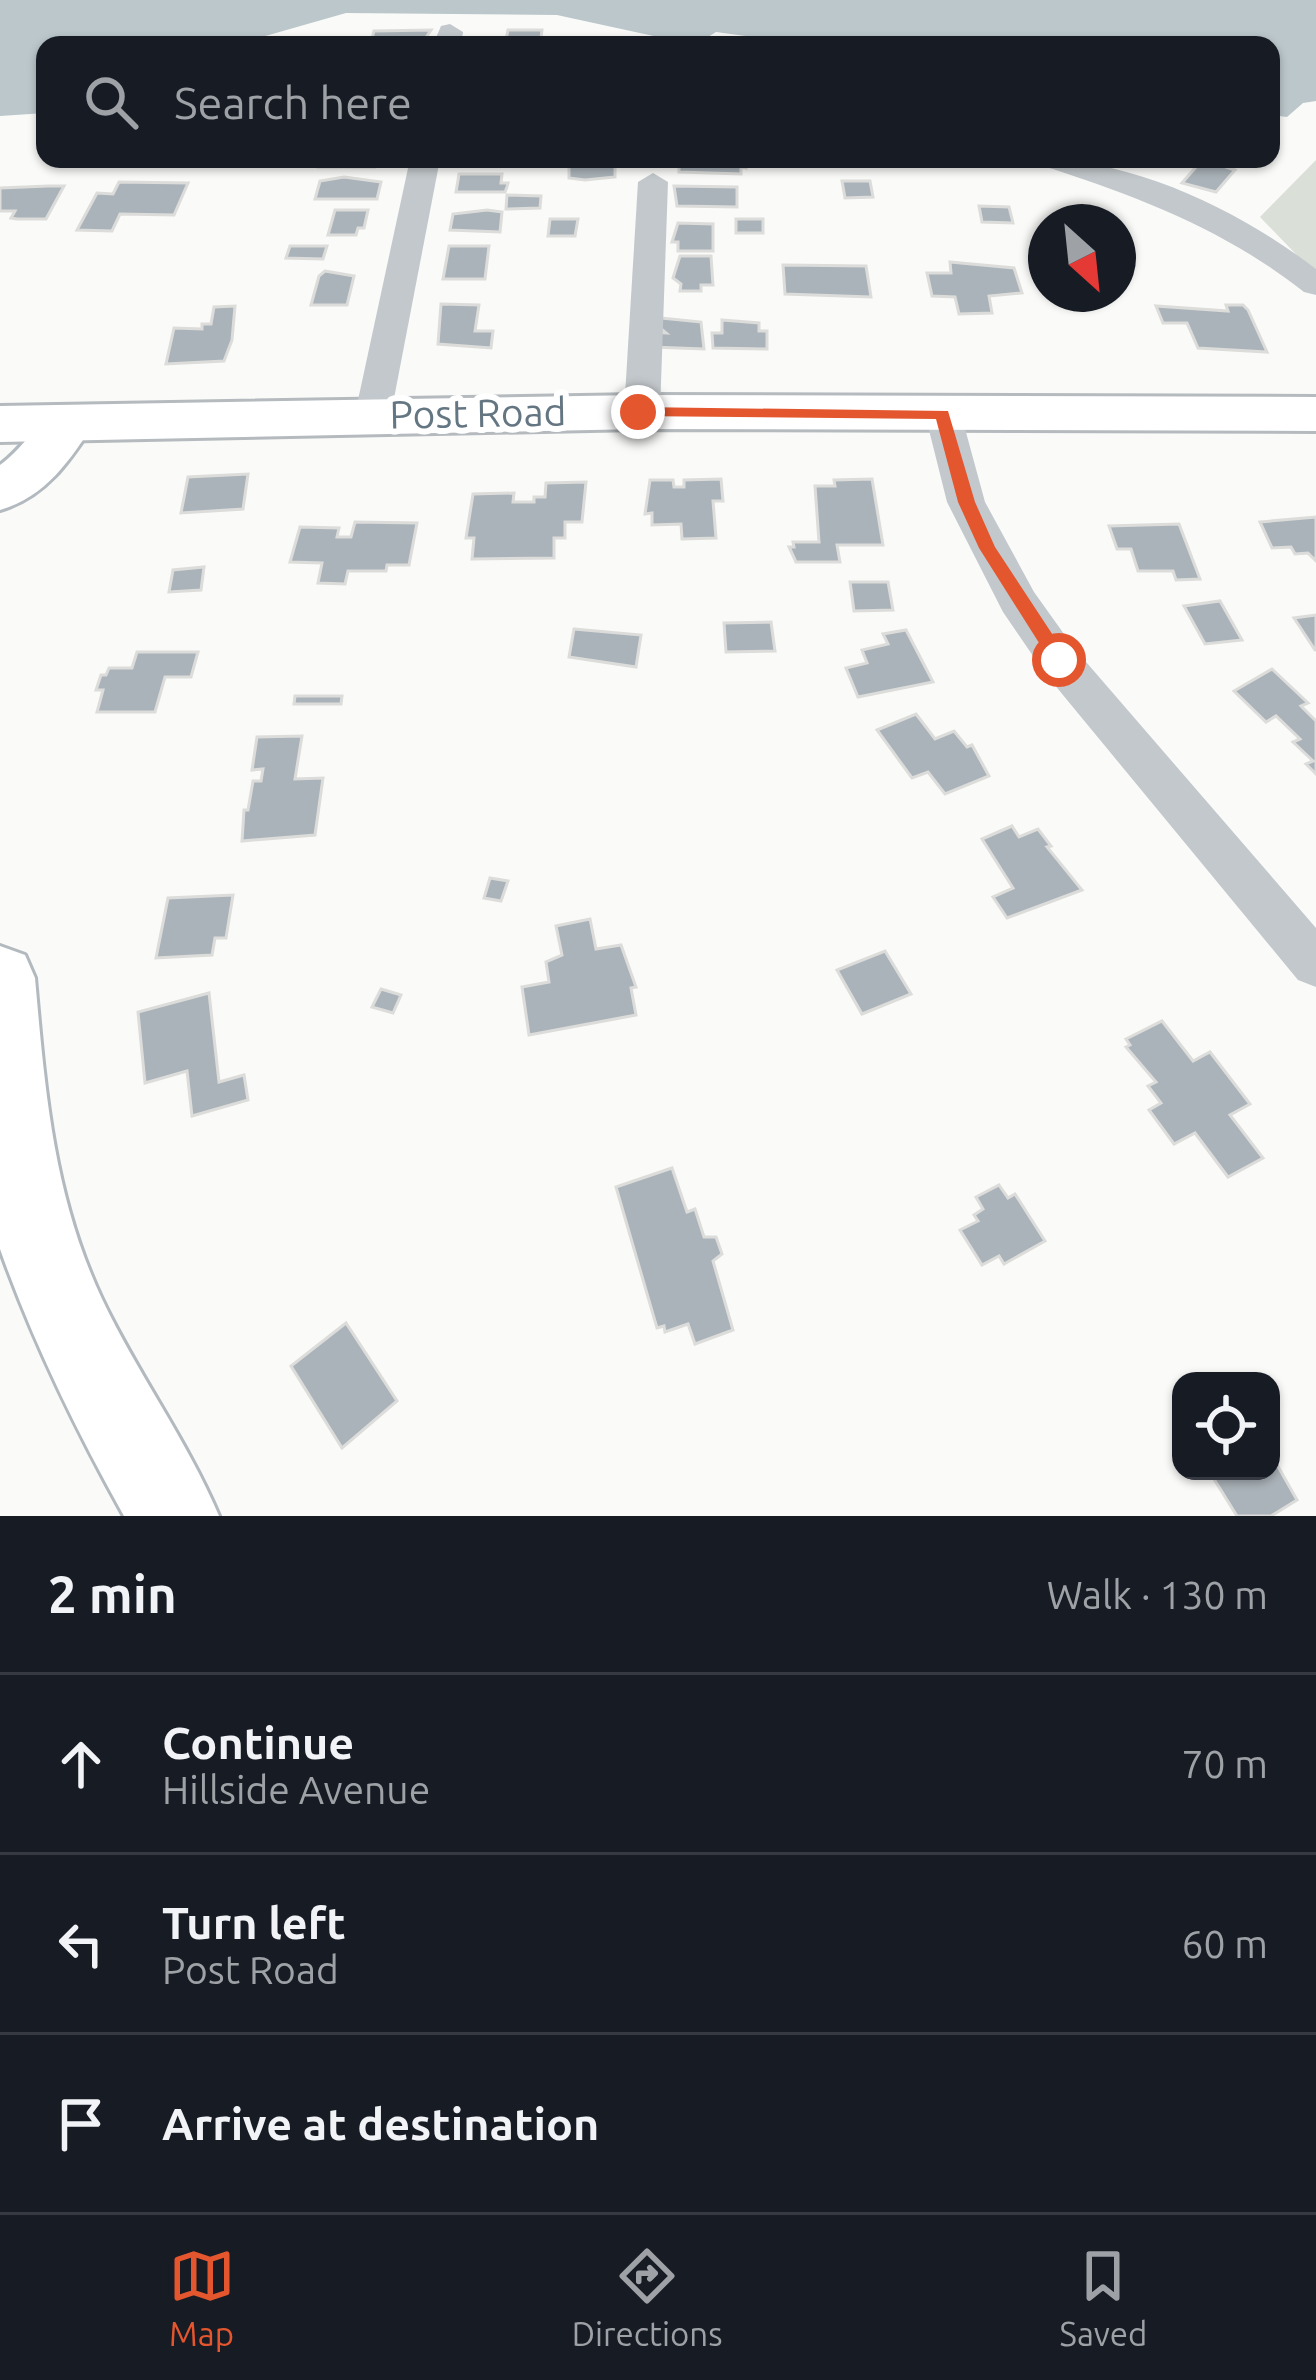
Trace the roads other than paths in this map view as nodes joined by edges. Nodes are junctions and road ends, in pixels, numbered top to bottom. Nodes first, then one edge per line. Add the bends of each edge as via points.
1 (422, 168) edge
2 (1076, 168) edge
3 (652, 182) dead end
4 (1316, 285) edge
5 (642, 412) junction
6 (374, 414) junction
7 (943, 414) junction
8 (1316, 415) edge
9 (69, 422) junction
10 (0, 424) edge
11 (0, 492) edge
12 (1316, 964) edge
13 (0, 978) edge
14 (173, 1516) edge

1 - 6 street
2 - 4 street via 1223,220
3 - 5 street
5 - 6 main road, Post Road
5 - 7 main road, Post Road
6 - 9 main road, Post Road
7 - 8 main road, Post Road
7 - 12 street via 966,502 1018,602
9 - 10 main road, Post Road
9 - 11 main road via 42,461
13 - 14 main road via 25,1204 82,1358

